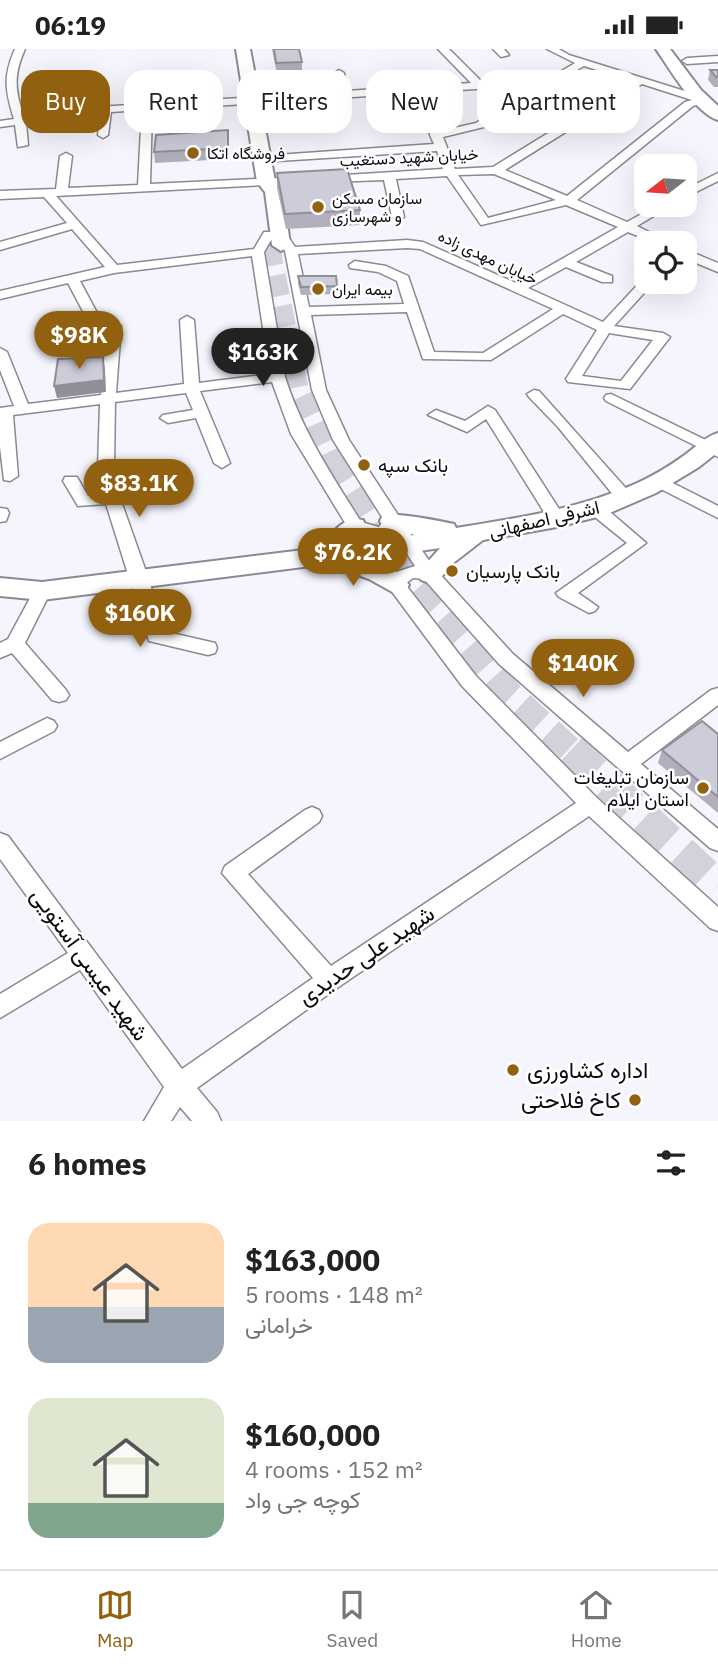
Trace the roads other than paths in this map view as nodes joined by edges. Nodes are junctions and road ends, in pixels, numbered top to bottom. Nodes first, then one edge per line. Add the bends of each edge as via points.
1 (20, 49) edge
2 (243, 49) edge
3 (443, 49) edge
4 (552, 49) edge
5 (663, 49) edge
6 (583, 50) edge
7 (682, 55) edge
8 (718, 59) edge
9 (583, 62) junction
10 (247, 70) edge
11 (570, 70) edge
12 (610, 70) edge
13 (642, 80) joint
14 (477, 83) edge
15 (688, 84) junction
16 (477, 86) edge
17 (352, 93) edge
18 (711, 97) edge
19 (718, 115) edge
20 (20, 120) junction
21 (0, 124) edge
22 (477, 126) edge
23 (146, 133) edge
24 (258, 133) edge
25 (22, 145) dead end
26 (440, 147) junction
27 (66, 156) dead end
28 (262, 159) junction
29 (496, 170) junction
30 (450, 172) junction
31 (389, 176) junction
32 (718, 176) edge
33 (266, 182) junction
34 (144, 186) junction
35 (697, 188) edge
36 (62, 191) junction
37 (46, 192) junction
38 (0, 195) edge
39 (570, 200) junction
40 (0, 206) edge
41 (398, 217) dead end
42 (645, 217) edge
43 (73, 225) junction
44 (628, 226) junction
45 (639, 231) edge
46 (274, 244) junction
47 (0, 246) edge
48 (718, 250) edge
49 (697, 259) edge
50 (700, 260) junction
51 (563, 261) junction
52 (167, 263) junction
53 (355, 265) dead end
54 (718, 268) edge
55 (114, 269) junction
56 (170, 278) dead end
57 (72, 279) junction
58 (607, 279) dead end
59 (516, 290) junction
60 (637, 294) edge
61 (0, 295) edge
62 (412, 308) junction
63 (561, 310) junction
64 (302, 311) junction
65 (94, 315) dead end
66 (187, 320) dead end
67 (114, 326) dead end
68 (605, 328) junction
69 (0, 352) edge
70 (278, 377) junction
71 (192, 389) junction
72 (534, 394) dead end
73 (611, 397) dead end
74 (108, 399) junction
75 (23, 409) junction
76 (3, 412) edge
77 (202, 413) junction
78 (436, 415) dead end
79 (168, 418) dead end
80 (715, 446) edge
81 (222, 463) dead end
82 (10, 476) dead end
83 (71, 481) dead end
84 (659, 481) junction
85 (112, 498) junction
86 (625, 498) junction
87 (596, 509) junction
88 (718, 513) edge
89 (557, 519) junction
90 (392, 521) junction
91 (354, 526) junction
92 (478, 534) junction
93 (409, 545) junction
94 (370, 550) junction
95 (328, 555) junction
96 (430, 575) junction
97 (140, 580) junction
98 (396, 585) junction
99 (0, 587) edge
100 (41, 591) junction
101 (589, 607) dead end
102 (8, 647) edge
103 (208, 648) dead end
104 (59, 695) dead end
105 (718, 695) edge
106 (47, 726) dead end
107 (0, 751) edge
108 (627, 764) junction
109 (590, 804) junction
110 (312, 816) dead end
111 (0, 842) edge
112 (718, 842) edge
113 (0, 869) edge
114 (24, 874) junction
115 (718, 921) edge
116 (84, 955) junction
117 (328, 980) junction
118 (0, 1007) edge
119 (178, 1086) junction
120 (158, 1121) edge
121 (208, 1121) edge

1 - 20 street via 11,68 12,95
2 - 10 main road
3 - 14 street
4 - 9 street
5 - 15 main road
6 - 15 street
7 - 8 street
7 - 18 main road
9 - 11 street
9 - 12 street
13 - 18 street
13 - 29 street
15 - 18 main road
16 - 17 street
18 - 19 main road
18 - 39 street via 689,104
20 - 21 street
20 - 25 street
22 - 26 street via 467,131 434,130
23 - 34 street
24 - 28 main road
26 - 28 street
26 - 30 street
27 - 36 street
28 - 33 main road
29 - 30 street, خیابان شهید دستغیب
29 - 39 street, خیابان شهید دستغیب
30 - 31 street, خیابان شهید دستغیب
30 - 39 street via 485,222
31 - 33 street, خیابان شهید دستغیب
31 - 41 street
32 - 35 street
33 - 34 street, خیابان شهید دستغیب
33 - 46 main road via 260,192
34 - 36 street, خیابان شهید دستغیب
36 - 37 street, خیابان شهید دستغیب
37 - 38 street
37 - 40 street
37 - 43 street
39 - 44 street, خیابان شهید دستغیب
42 - 44 street
43 - 47 street
43 - 55 street
44 - 45 street, خیابان شهید دستغیب
44 - 51 street
46 - 52 street, خیابان مهدی زاده
46 - 59 street, خیابان مهدی زاده via 423,246
46 - 64 street
46 - 70 street
48 - 50 street
49 - 50 street
50 - 54 street
51 - 58 street
51 - 59 street
52 - 55 street, خیابان مهدی زاده
52 - 56 street
53 - 62 street via 403,279
55 - 57 street, خیابان مهدی زاده
57 - 61 street, خیابان مهدی زاده
57 - 65 street
59 - 63 street, خیابان مهدی زاده
60 - 68 street
62 - 63 street via 428,356 486,357
62 - 64 street
63 - 68 street, خیابان مهدی زاده
64 - 90 street via 319,390 341,440
66 - 71 street
67 - 74 street
68 - 68 street, خیابان مهدی زاده via 573,379 625,386 663,337
69 - 75 street
70 - 71 street
70 - 91 street via 299,434
71 - 74 street
71 - 77 street
72 - 86 street
73 - 80 street
74 - 75 street
74 - 85 street via 106,467
75 - 76 street
76 - 82 street
77 - 79 street
77 - 81 street
78 - 89 street via 467,427 488,410
80 - 84 main road, اشرفی اصفهانی
83 - 85 street via 84,502
84 - 86 main road, اشرفی اصفهانی
84 - 88 street
85 - 97 street
86 - 87 main road, اشرفی اصفهانی
87 - 89 main road, اشرفی اصفهانی
87 - 101 street via 638,543 565,593
89 - 92 main road, اشرفی اصفهانی
90 - 91 street via 381,533
90 - 92 main road
90 - 93 street
91 - 94 street
91 - 95 main road
92 - 93 main road, اشرفی اصفهانی
92 - 96 main road via 443,558
93 - 94 main road, اشرفی اصفهانی
93 - 96 street
94 - 95 main road, اشرفی اصفهانی
94 - 98 street
95 - 97 main road, اشرفی اصفهانی
95 - 98 main road via 378,573
96 - 98 street via 410,571
96 - 108 street via 506,659
97 - 100 main road, اشرفی اصفهانی
97 - 103 street via 155,636
98 - 109 street via 469,681
99 - 100 main road, اشرفی اصفهانی
100 - 102 street
102 - 104 street
105 - 108 street
106 - 107 street
108 - 112 street
109 - 115 street
109 - 117 street, شهید علی حدیدی
110 - 117 street via 233,873
111 - 114 street, شهید عیسی آستویی
113 - 114 street
114 - 116 street, شهید عیسی آستویی
116 - 118 street
116 - 119 street, شهید عیسی آستویی
117 - 119 street, شهید علی حدیدی
119 - 120 street, شهید علی حدیدی
119 - 121 street, شهید عیسی آستویی

